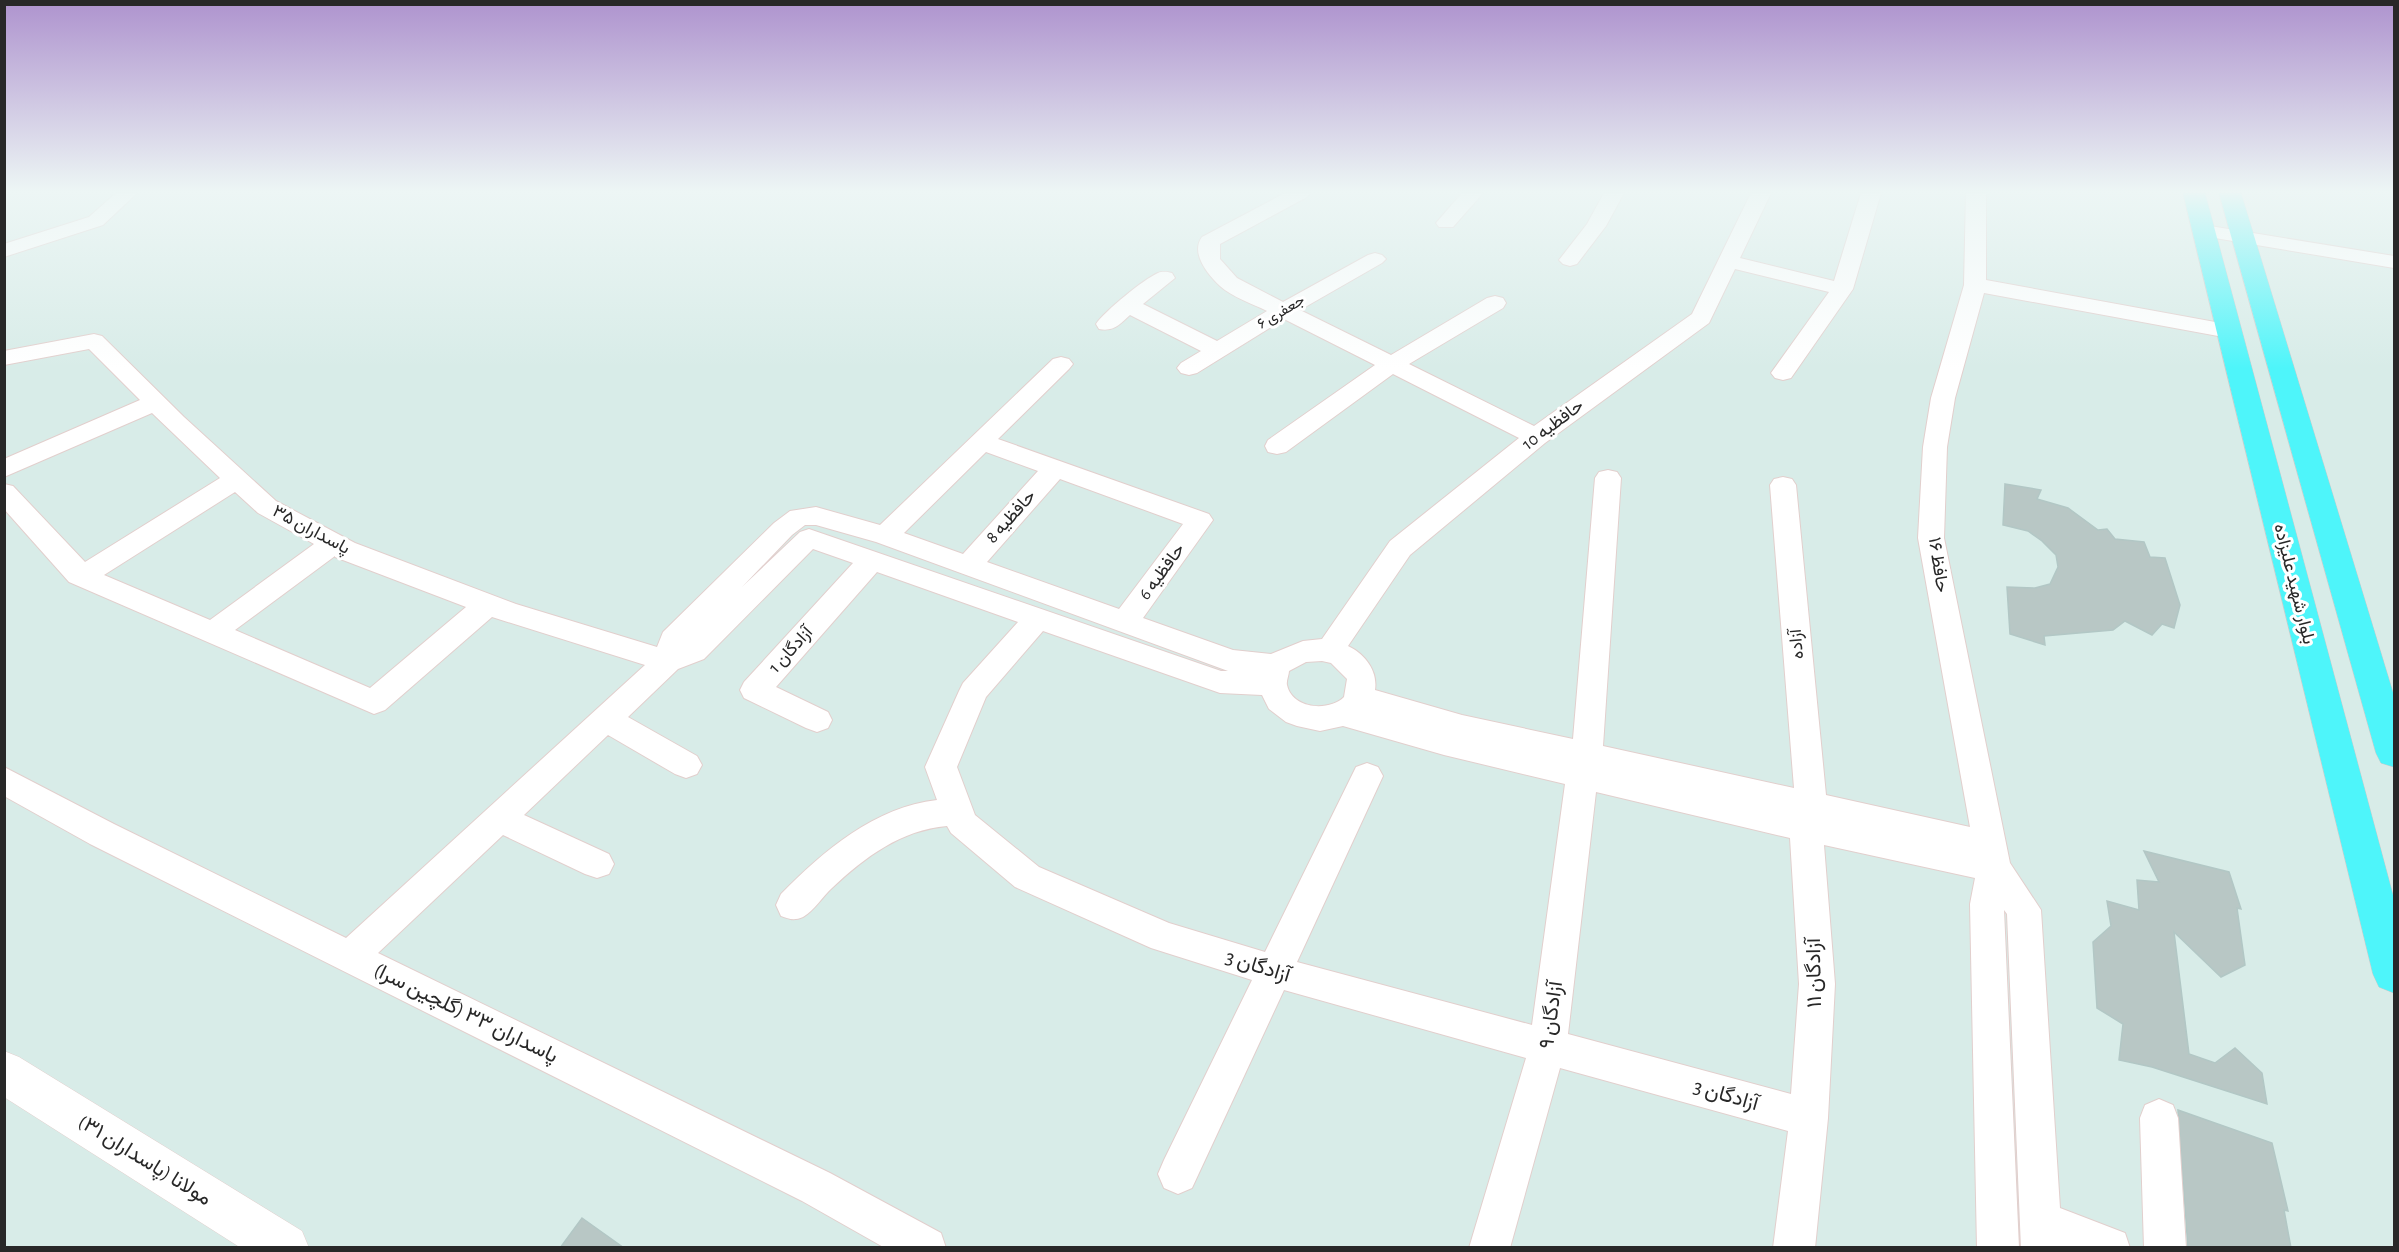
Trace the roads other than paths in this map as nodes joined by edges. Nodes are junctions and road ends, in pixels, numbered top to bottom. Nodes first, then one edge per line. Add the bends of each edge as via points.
1 (1210, 251) edge
2 (1577, 251) edge
3 (1733, 251) edge
4 (1853, 251) edge
5 (1975, 251) edge
6 (2209, 251) edge
7 (2247, 251) edge
8 (2327, 251) edge
9 (1375, 259) dead end
10 (1570, 260) dead end
11 (1728, 261) junction
12 (2394, 262) edge
13 (1164, 278) dead end
14 (1975, 285) junction
15 (1842, 289) junction
16 (1495, 303) dead end
17 (1128, 305) junction
18 (1284, 310) junction
19 (1107, 324) dead end
20 (2229, 331) junction
21 (1218, 350) junction
22 (4, 358) edge
23 (1061, 364) dead end
24 (1392, 364) junction
25 (1189, 368) dead end
26 (1783, 373) dead end
27 (156, 402) junction
28 (1536, 437) junction
29 (982, 442) junction
30 (1277, 446) dead end
31 (1055, 468) junction
32 (4, 469) edge
33 (1608, 478) dead end
34 (236, 479) junction
35 (1783, 485) dead end
36 (4, 492) edge
37 (334, 543) junction
38 (879, 548) junction
39 (968, 566) junction
40 (81, 576) junction
41 (488, 604) junction
42 (1038, 618) junction
43 (1125, 624) junction
44 (212, 633) junction
45 (1329, 651) junction
46 (668, 661) junction
47 (1274, 675) junction
48 (1352, 705) junction
49 (606, 719) junction
50 (817, 720) dead end
51 (2394, 753) edge
52 (686, 765) dead end
53 (1584, 765) junction
54 (1367, 776) dead end
55 (4, 780) edge
56 (958, 811) junction
57 (1808, 816) junction
58 (499, 818) junction
59 (1992, 856) junction
60 (597, 864) dead end
61 (793, 905) dead end
62 (351, 956) junction
63 (1276, 971) junction
64 (2394, 974) edge
65 (1548, 1046) junction
66 (4, 1072) edge
67 (1809, 1118) junction
68 (2159, 1118) dead end
69 (1178, 1174) dead end
70 (2041, 1234) edge
71 (285, 1248) edge
72 (926, 1248) edge
73 (1489, 1248) edge
74 (1794, 1248) edge
75 (1998, 1248) edge
76 (2110, 1248) edge
77 (2165, 1248) edge

1 - 18 street via 1210,260 1229,283
2 - 10 street
3 - 11 street, حافظیه 10
4 - 15 street
5 - 14 street, حافظ ۱۶
6 - 20 main road, بلوار شهید علیزاده
7 - 51 main road
8 - 12 street
9 - 18 street, جعفری ۶
11 - 15 street
11 - 28 street, حافظیه 10 via 1701,318
13 - 17 street
14 - 20 street
14 - 59 street, حافظ ۱۶ via 1942,398 1935,447 1932,538
15 - 26 street
16 - 24 street
17 - 19 street
17 - 21 street
18 - 21 street, جعفری ۶
18 - 24 street
20 - 64 main road, بلوار شهید علیزاده
21 - 25 street, جعفری ۶
22 - 27 street, پاسداران ۳۵ via 94,340
23 - 29 street
24 - 28 street
24 - 30 street
27 - 32 street
27 - 34 street, پاسداران ۳۵
28 - 45 street, حافظیه 10 via 1400,548
29 - 31 street
29 - 38 street
31 - 39 street, حافظیه 8
31 - 43 street, حافظیه 6 via 1200,520
33 - 53 street, آزادگان ۹
34 - 37 street, پاسداران ۳۵ via 267,507
34 - 40 street
35 - 57 street, آزاده
36 - 40 street
37 - 41 street, پاسداران ۳۵
37 - 44 street
38 - 39 street
38 - 42 street
38 - 46 street via 809,538 694,651
38 - 50 street, آزادگان 1 via 755,690
39 - 43 street
40 - 44 street
41 - 44 street via 374,702
41 - 46 street, پاسداران ۳۵
42 - 47 street via 1220,682
42 - 56 street, آزادگان 3 via 974,691 941,767
43 - 47 street
45 - 47 street via 1308,649 1289,656
45 - 48 street via 1350,661 1362,677
46 - 49 street
47 - 48 street via 1280,701 1297,714 1320,718
48 - 53 street via 1444,743
49 - 52 street
49 - 58 street
53 - 57 street
53 - 65 street, آزادگان ۹
54 - 63 street
55 - 62 street, پاسداران ۳۳ (گلچین سرا) via 102,834
56 - 61 street via 914,818 877,835 821,875
56 - 63 street, آزادگان 3 via 962,823 1027,877 1163,937
57 - 59 street
57 - 67 street, آزادگان ۱۱ via 1817,984
58 - 60 street
58 - 62 street
59 - 70 street via 2024,910
59 - 75 street via 1987,903
62 - 72 street, پاسداران ۳۳ (گلچین سرا) via 816,1187
63 - 65 street, آزادگان 3
63 - 69 street
65 - 67 street, آزادگان 3
65 - 73 street, آزادگان ۹
66 - 71 street, مولانا (پاسداران ۳۱)
67 - 74 street, آزادگان ۱۱
68 - 77 street
70 - 76 street

